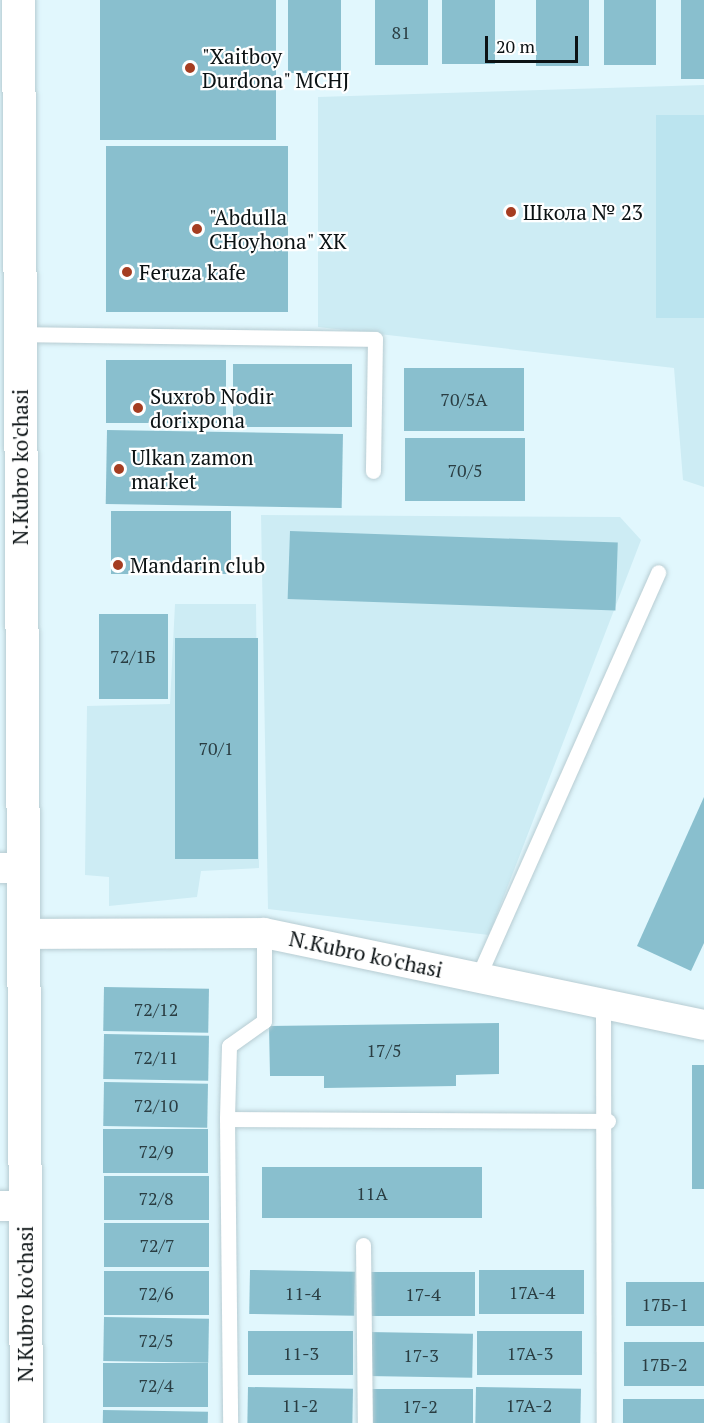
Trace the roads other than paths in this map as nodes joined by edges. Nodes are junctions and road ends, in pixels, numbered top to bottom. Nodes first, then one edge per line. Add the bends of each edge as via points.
1 (18, 0) edge
2 (9, 200) edge
3 (19, 334) junction
4 (373, 471) dead end
5 (10, 551) edge
6 (658, 572) dead end
7 (11, 868) edge
8 (264, 933) junction
9 (23, 934) junction
10 (478, 977) junction
11 (603, 1003) junction
12 (704, 1025) edge
13 (227, 1119) junction
14 (608, 1121) junction
15 (12, 1206) edge
16 (363, 1245) dead end
17 (26, 1423) edge
18 (230, 1423) edge
19 (365, 1423) edge
20 (604, 1423) edge

1 - 2 street, N.Kubro ko'chasi
2 - 3 street, N.Kubro ko'chasi
3 - 4 lane via 375,339
3 - 5 street, N.Kubro ko'chasi
5 - 7 street, N.Kubro ko'chasi
6 - 10 lane
7 - 9 street, N.Kubro ko'chasi
8 - 9 street, N.Kubro ko'chasi
8 - 10 street, N.Kubro ko'chasi
8 - 13 lane via 264,1021 229,1046
9 - 15 street, N.Kubro ko'chasi
10 - 11 street, N.Kubro ko'chasi
11 - 12 street, N.Kubro ko'chasi
11 - 14 lane
13 - 14 lane
13 - 18 lane
14 - 20 lane
15 - 17 street, N.Kubro ko'chasi
16 - 19 lane

